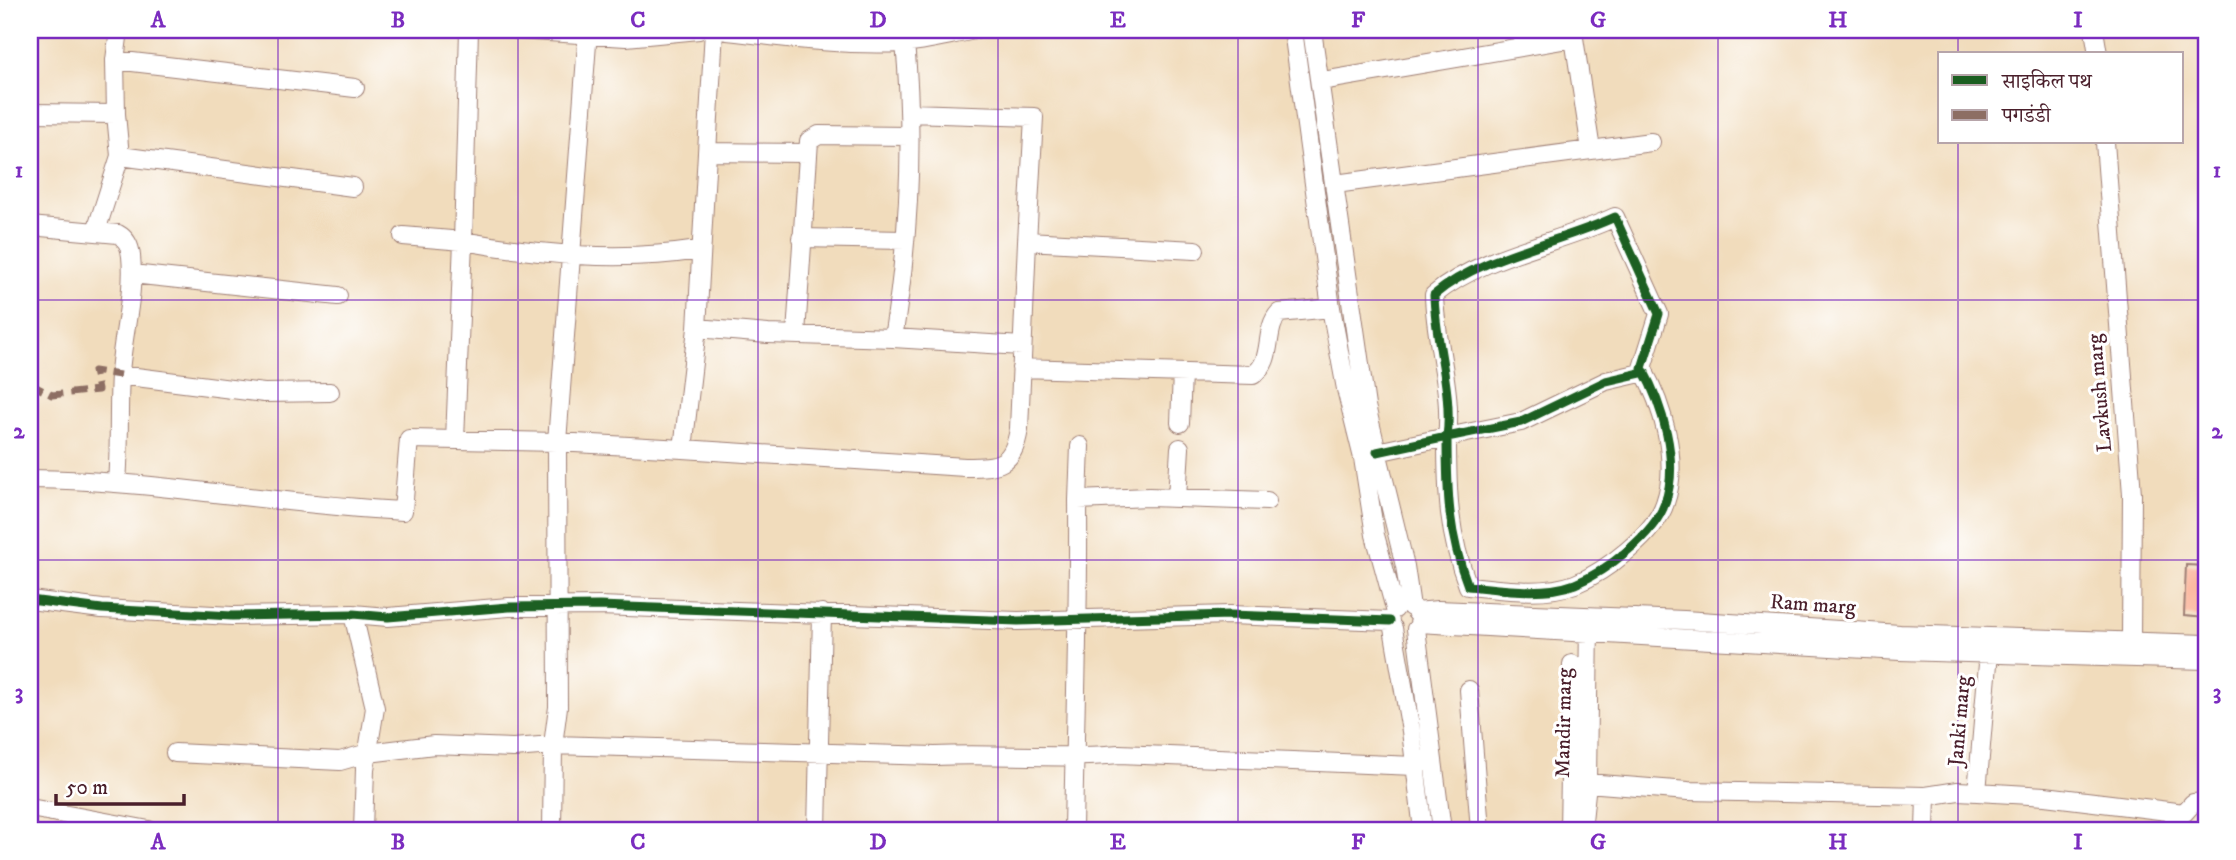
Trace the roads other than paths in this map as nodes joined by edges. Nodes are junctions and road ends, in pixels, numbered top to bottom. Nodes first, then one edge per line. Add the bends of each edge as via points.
1 (119, 30) edge
2 (469, 30) edge
3 (517, 30) edge
4 (699, 30) edge
5 (716, 30) edge
6 (976, 30) edge
7 (1293, 30) edge
8 (1312, 30) edge
9 (2094, 30) edge
10 (588, 32) edge
11 (1574, 34) edge
12 (853, 36) edge
13 (905, 43) junction
14 (2098, 52) edge
15 (115, 61) junction
16 (1322, 81) junction
17 (355, 88) dead end
18 (30, 113) edge
19 (910, 113) junction
20 (116, 114) junction
21 (909, 136) junction
22 (1651, 142) dead end
23 (2105, 144) edge
24 (1591, 150) junction
25 (707, 152) junction
26 (808, 153) junction
27 (120, 156) junction
28 (1335, 184) junction
29 (354, 187) dead end
30 (30, 226) edge
31 (96, 231) junction
32 (403, 236) dead end
33 (801, 238) junction
34 (905, 240) junction
35 (463, 241) junction
36 (1027, 241) junction
37 (699, 250) junction
38 (1195, 250) dead end
39 (570, 254) junction
40 (132, 274) junction
41 (338, 296) dead end
42 (1331, 309) junction
43 (697, 328) junction
44 (796, 334) junction
45 (894, 338) junction
46 (1022, 346) junction
47 (1021, 368) junction
48 (1645, 372) junction
49 (1182, 373) junction
50 (120, 375) junction
51 (330, 393) dead end
52 (1180, 423) dead end
53 (1447, 437) junction
54 (456, 440) junction
55 (557, 442) junction
56 (1080, 446) dead end
57 (1180, 448) dead end
58 (683, 449) junction
59 (1377, 452) junction
60 (30, 479) edge
61 (117, 482) junction
62 (1177, 499) junction
63 (1078, 500) junction
64 (1267, 501) dead end
65 (30, 600) edge
66 (557, 606) junction
67 (822, 613) junction
68 (353, 614) junction
69 (1406, 618) junction
70 (1079, 622) junction
71 (1589, 625) junction
72 (2131, 640) junction
73 (2206, 644) edge
74 (1989, 652) junction
75 (2206, 660) edge
76 (1572, 664) dead end
77 (1469, 690) dead end
78 (553, 745) junction
79 (818, 752) junction
80 (174, 753) dead end
81 (368, 753) junction
82 (1431, 756) junction
83 (1075, 758) junction
84 (1415, 766) junction
85 (1587, 783) junction
86 (1977, 792) junction
87 (1926, 796) junction
88 (2206, 803) edge
89 (30, 808) edge
90 (2183, 822) edge
91 (70, 823) edge
92 (149, 830) edge
93 (363, 830) edge
94 (552, 830) edge
95 (817, 830) edge
96 (1073, 830) edge
97 (1423, 830) edge
98 (1443, 830) edge
99 (1480, 830) edge
100 (1569, 830) edge
101 (1582, 830) edge
102 (1925, 830) edge

1 - 15 street
2 - 35 street
3 - 10 street
4 - 10 street via 626,37
5 - 12 street
5 - 25 street
6 - 13 street
7 - 42 street
8 - 16 street
9 - 14 street
10 - 39 street
11 - 16 street
11 - 24 street
12 - 13 street
13 - 19 street
15 - 17 street
15 - 20 street
16 - 28 street
18 - 20 street
19 - 21 street
19 - 36 street via 1034,117
20 - 27 street
21 - 26 street via 819,135 809,141
21 - 34 street
22 - 24 street
23 - 72 street, Lavkush marg via 2132,494
24 - 28 street
25 - 26 street
25 - 37 street
26 - 33 street
27 - 29 street
27 - 31 street
28 - 59 street via 1366,407
30 - 31 street
31 - 40 street via 124,238 131,252
32 - 35 street
33 - 34 street
33 - 44 street
34 - 45 street
35 - 39 street
35 - 54 street
36 - 38 street
36 - 46 street
37 - 39 street via 660,256
37 - 43 street
39 - 55 street
40 - 41 street
40 - 50 street
42 - 49 street via 1279,313 1265,361 1253,375
42 - 69 street via 1375,535
43 - 44 street
43 - 58 street
44 - 45 street
45 - 46 street
46 - 47 street
47 - 49 street
47 - 58 street via 1016,450 990,467
48 - 53 street via 1606,381 1521,422
48 - 53 street via 1642,368 1659,314 1615,217 1505,258 1447,284 1434,295 1450,418
48 - 53 street via 1665,431 1670,474 1665,504 1642,537 1608,566 1574,585 1523,591 1468,586 1456,556 1448,513
49 - 52 street
50 - 51 street via 264,393
50 - 61 street
53 - 59 street
54 - 55 street
54 - 61 street via 410,439 403,512
55 - 58 street
55 - 66 street
56 - 63 street
57 - 62 street
59 - 69 street via 1405,566
60 - 61 street
62 - 63 street
62 - 64 street
63 - 70 street
65 - 68 street, Ram marg via 102,609 232,615
66 - 67 street, Ram marg
66 - 68 street, Ram marg via 388,617
66 - 78 street via 558,707
67 - 70 street, Ram marg
67 - 79 street
68 - 81 street via 375,708
69 - 70 street, Ram marg via 1230,615
69 - 71 street, Ram marg via 1438,610
69 - 82 street
69 - 84 street
70 - 83 street
71 - 72 street, Ram marg via 1684,620 1900,634
71 - 74 street via 1900,650
71 - 85 street, Mandir marg
72 - 73 street, Ram marg
74 - 75 street
74 - 86 street, Janki marg
76 - 100 street
77 - 99 street
78 - 79 street
78 - 81 street via 434,745
78 - 94 street
79 - 83 street
79 - 95 street
80 - 81 street via 340,761
81 - 93 street
82 - 84 street
82 - 98 street
83 - 84 street via 1119,754
83 - 96 street
84 - 97 street
85 - 87 street, Janki marg via 1688,791
85 - 101 street, Mandir marg
86 - 87 street, Janki marg
86 - 90 street via 2073,799
87 - 102 street
88 - 90 street via 2193,803
89 - 91 street
91 - 92 street

